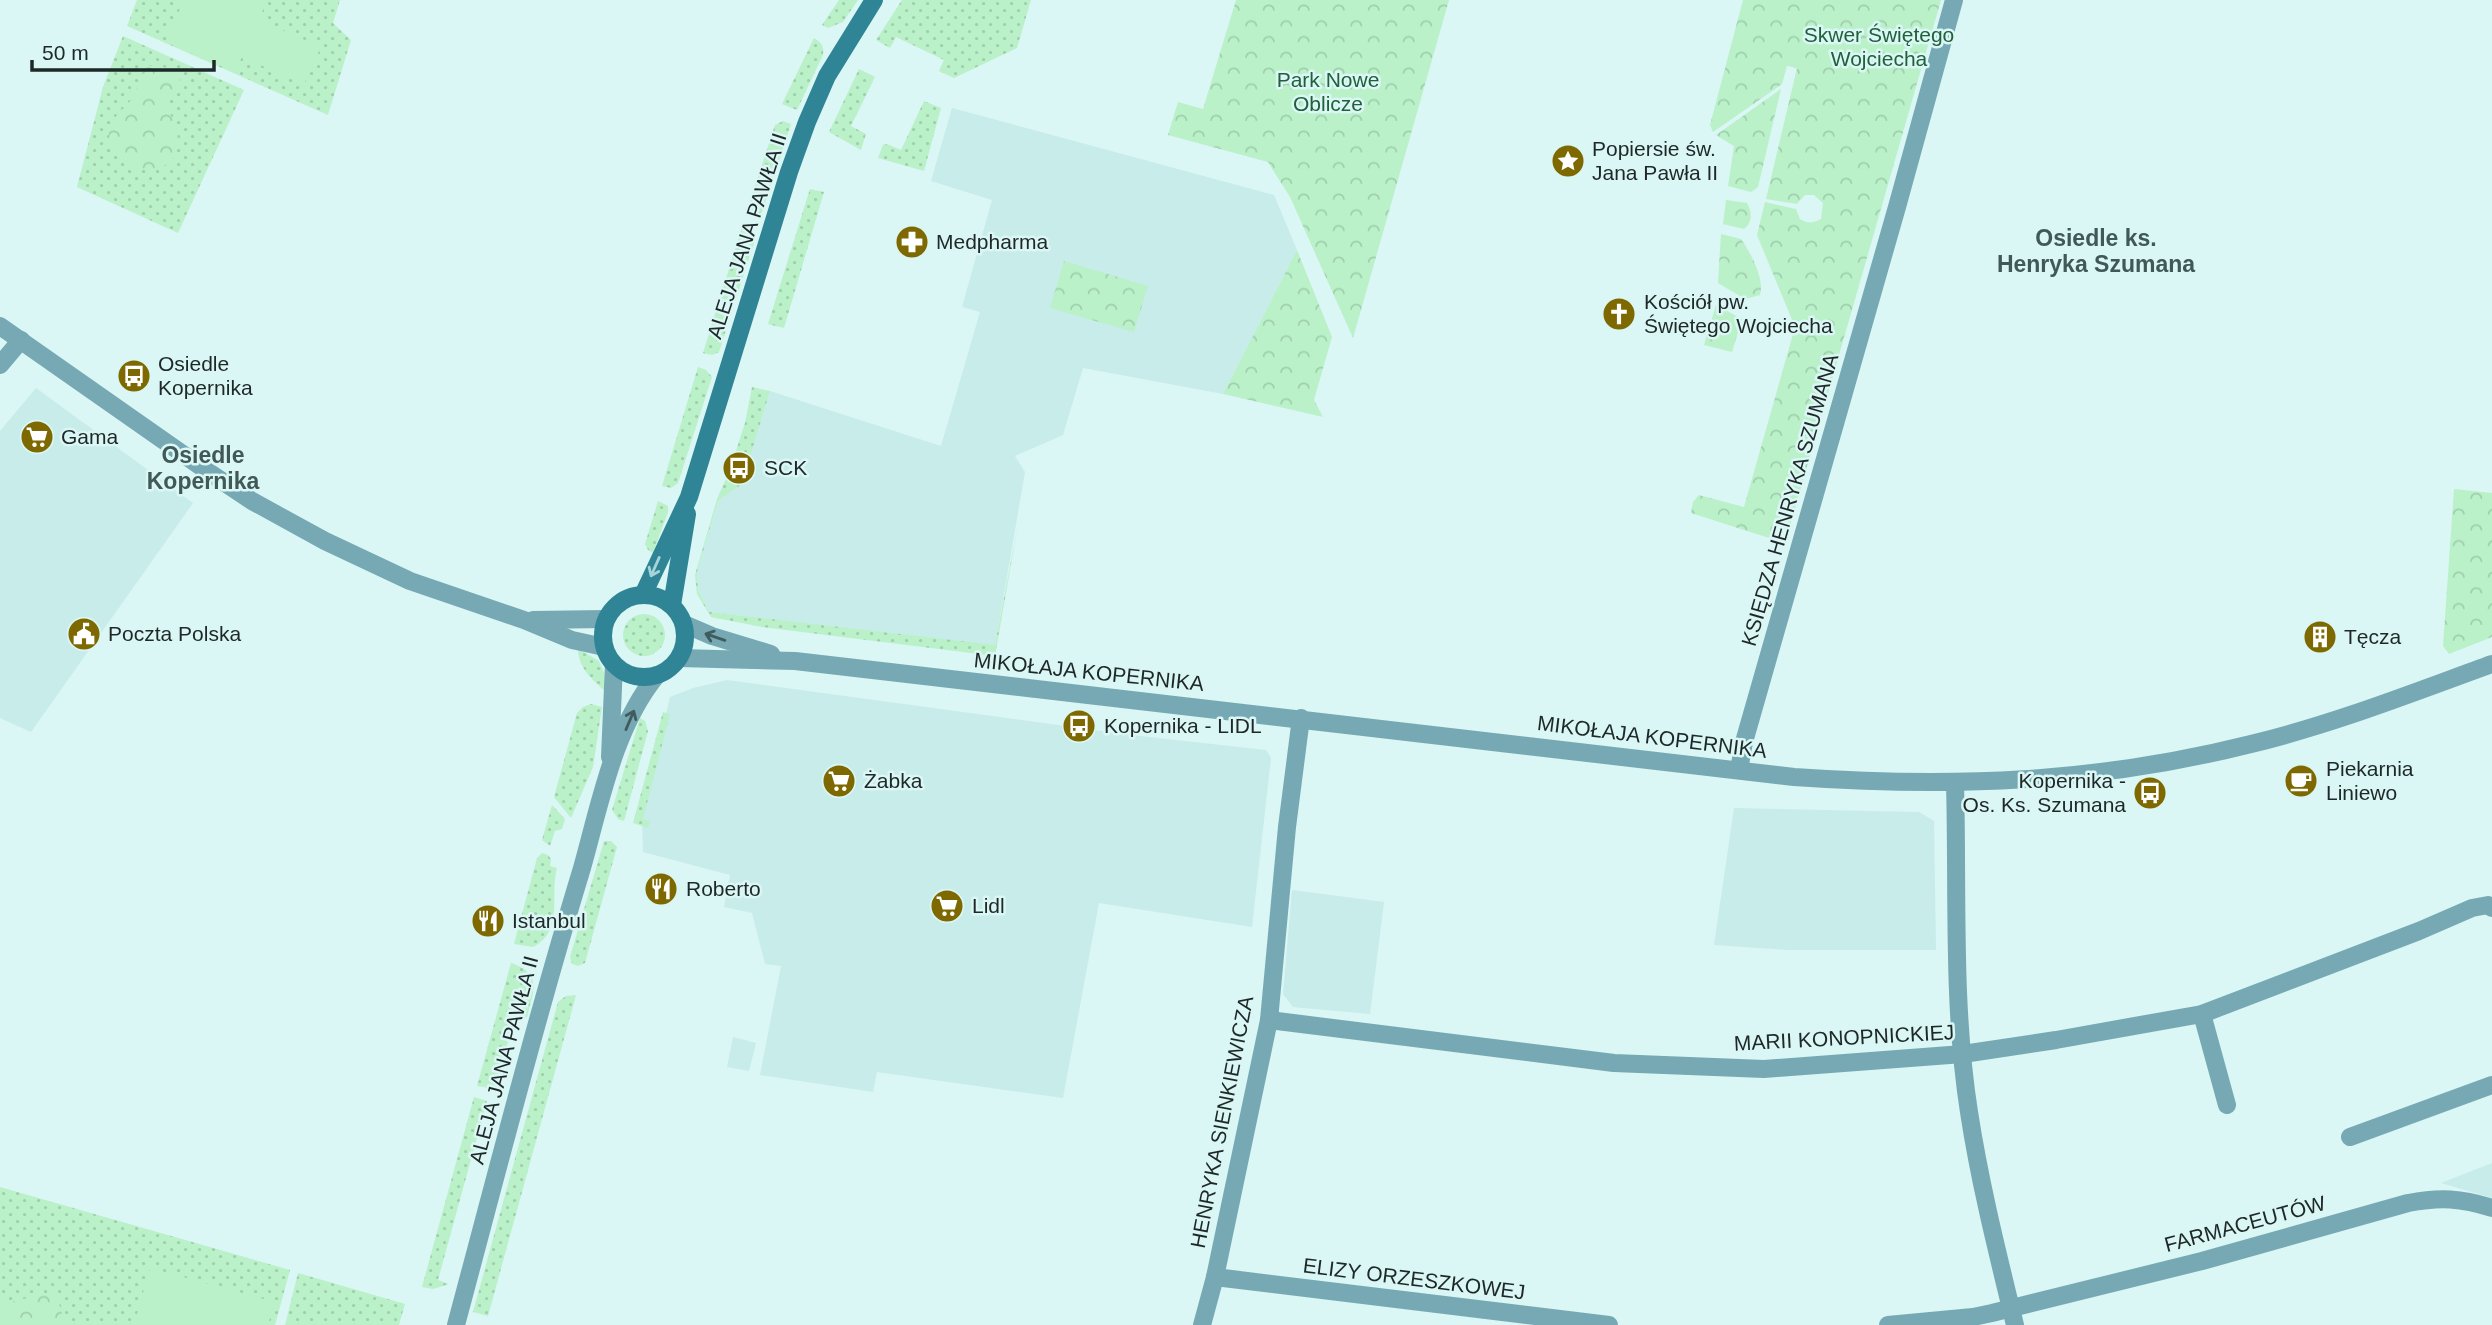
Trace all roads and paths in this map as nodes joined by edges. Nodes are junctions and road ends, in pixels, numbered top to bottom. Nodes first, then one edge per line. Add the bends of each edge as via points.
1 (874, 0) edge
2 (1954, 0) edge
3 (0, 326) edge
4 (21, 340) junction
5 (0, 365) edge
6 (689, 496) junction
7 (643, 595) junction
8 (672, 605) junction
9 (524, 620) junction
10 (606, 620) junction
11 (684, 624) junction
12 (604, 646) junction
13 (679, 658) junction
14 (795, 661) junction
15 (614, 664) junction
16 (2492, 664) edge
17 (657, 675) junction
18 (1301, 718) junction
19 (610, 768) junction
20 (1739, 770) junction
21 (1955, 783) junction
22 (2492, 908) edge
23 (2203, 1014) junction
24 (1269, 1020) junction
25 (1963, 1054) junction
26 (2492, 1084) edge
27 (2227, 1105) dead end
28 (2350, 1137) dead end
29 (2492, 1208) edge
30 (1215, 1277) junction
31 (2013, 1317) edge
32 (456, 1325) edge
33 (1202, 1325) edge
34 (1609, 1325) edge
35 (1888, 1325) edge

1 - 6 street, ALEJA JANA PAWŁA II via 827,76 807,122
2 - 20 street, KSIĘDZA HENRYKA SZUMANA
3 - 4 street
4 - 5 street
4 - 9 street via 253,501 410,581
6 -> 7 street, ALEJA JANA PAWŁA II
6 - 8 street, ALEJA JANA PAWŁA II
7 - 8 street
7 - 10 street via 621,602
8 - 11 street
9 - 10 street
9 - 12 street
10 - 12 street
11 - 13 street
14 -> 11 street, MIKOŁAJA KOPERNIKA
12 - 15 street
13 - 14 street, MIKOŁAJA KOPERNIKA
13 - 17 street
14 - 18 street, MIKOŁAJA KOPERNIKA
15 - 17 street via 634,676
15 - 19 street, ALEJA JANA PAWŁA II
16 - 21 street, MIKOŁAJA KOPERNIKA via 2338,720 2193,758 2066,776
19 -> 17 street, ALEJA JANA PAWŁA II via 635,708
18 - 20 street, MIKOŁAJA KOPERNIKA
18 - 24 street, HENRYKA SIENKIEWICZA
19 - 32 street, ALEJA JANA PAWŁA II
20 - 21 street, MIKOŁAJA KOPERNIKA via 1859,781
21 - 25 street via 1956,954
22 - 23 street, MARII KONOPNICKIEJ via 2472,908
23 - 25 street, MARII KONOPNICKIEJ
23 - 27 street
24 - 25 street, MARII KONOPNICKIEJ via 1628,1063 1764,1069
24 - 30 street, HENRYKA SIENKIEWICZA
25 - 31 street via 1969,1112
26 - 28 street
29 - 31 street, FARMACEUTÓW via 2438,1198 2408,1203
30 - 33 street, HENRYKA SIENKIEWICZA
30 - 34 street, ELIZY ORZESZKOWEJ
31 - 35 street

